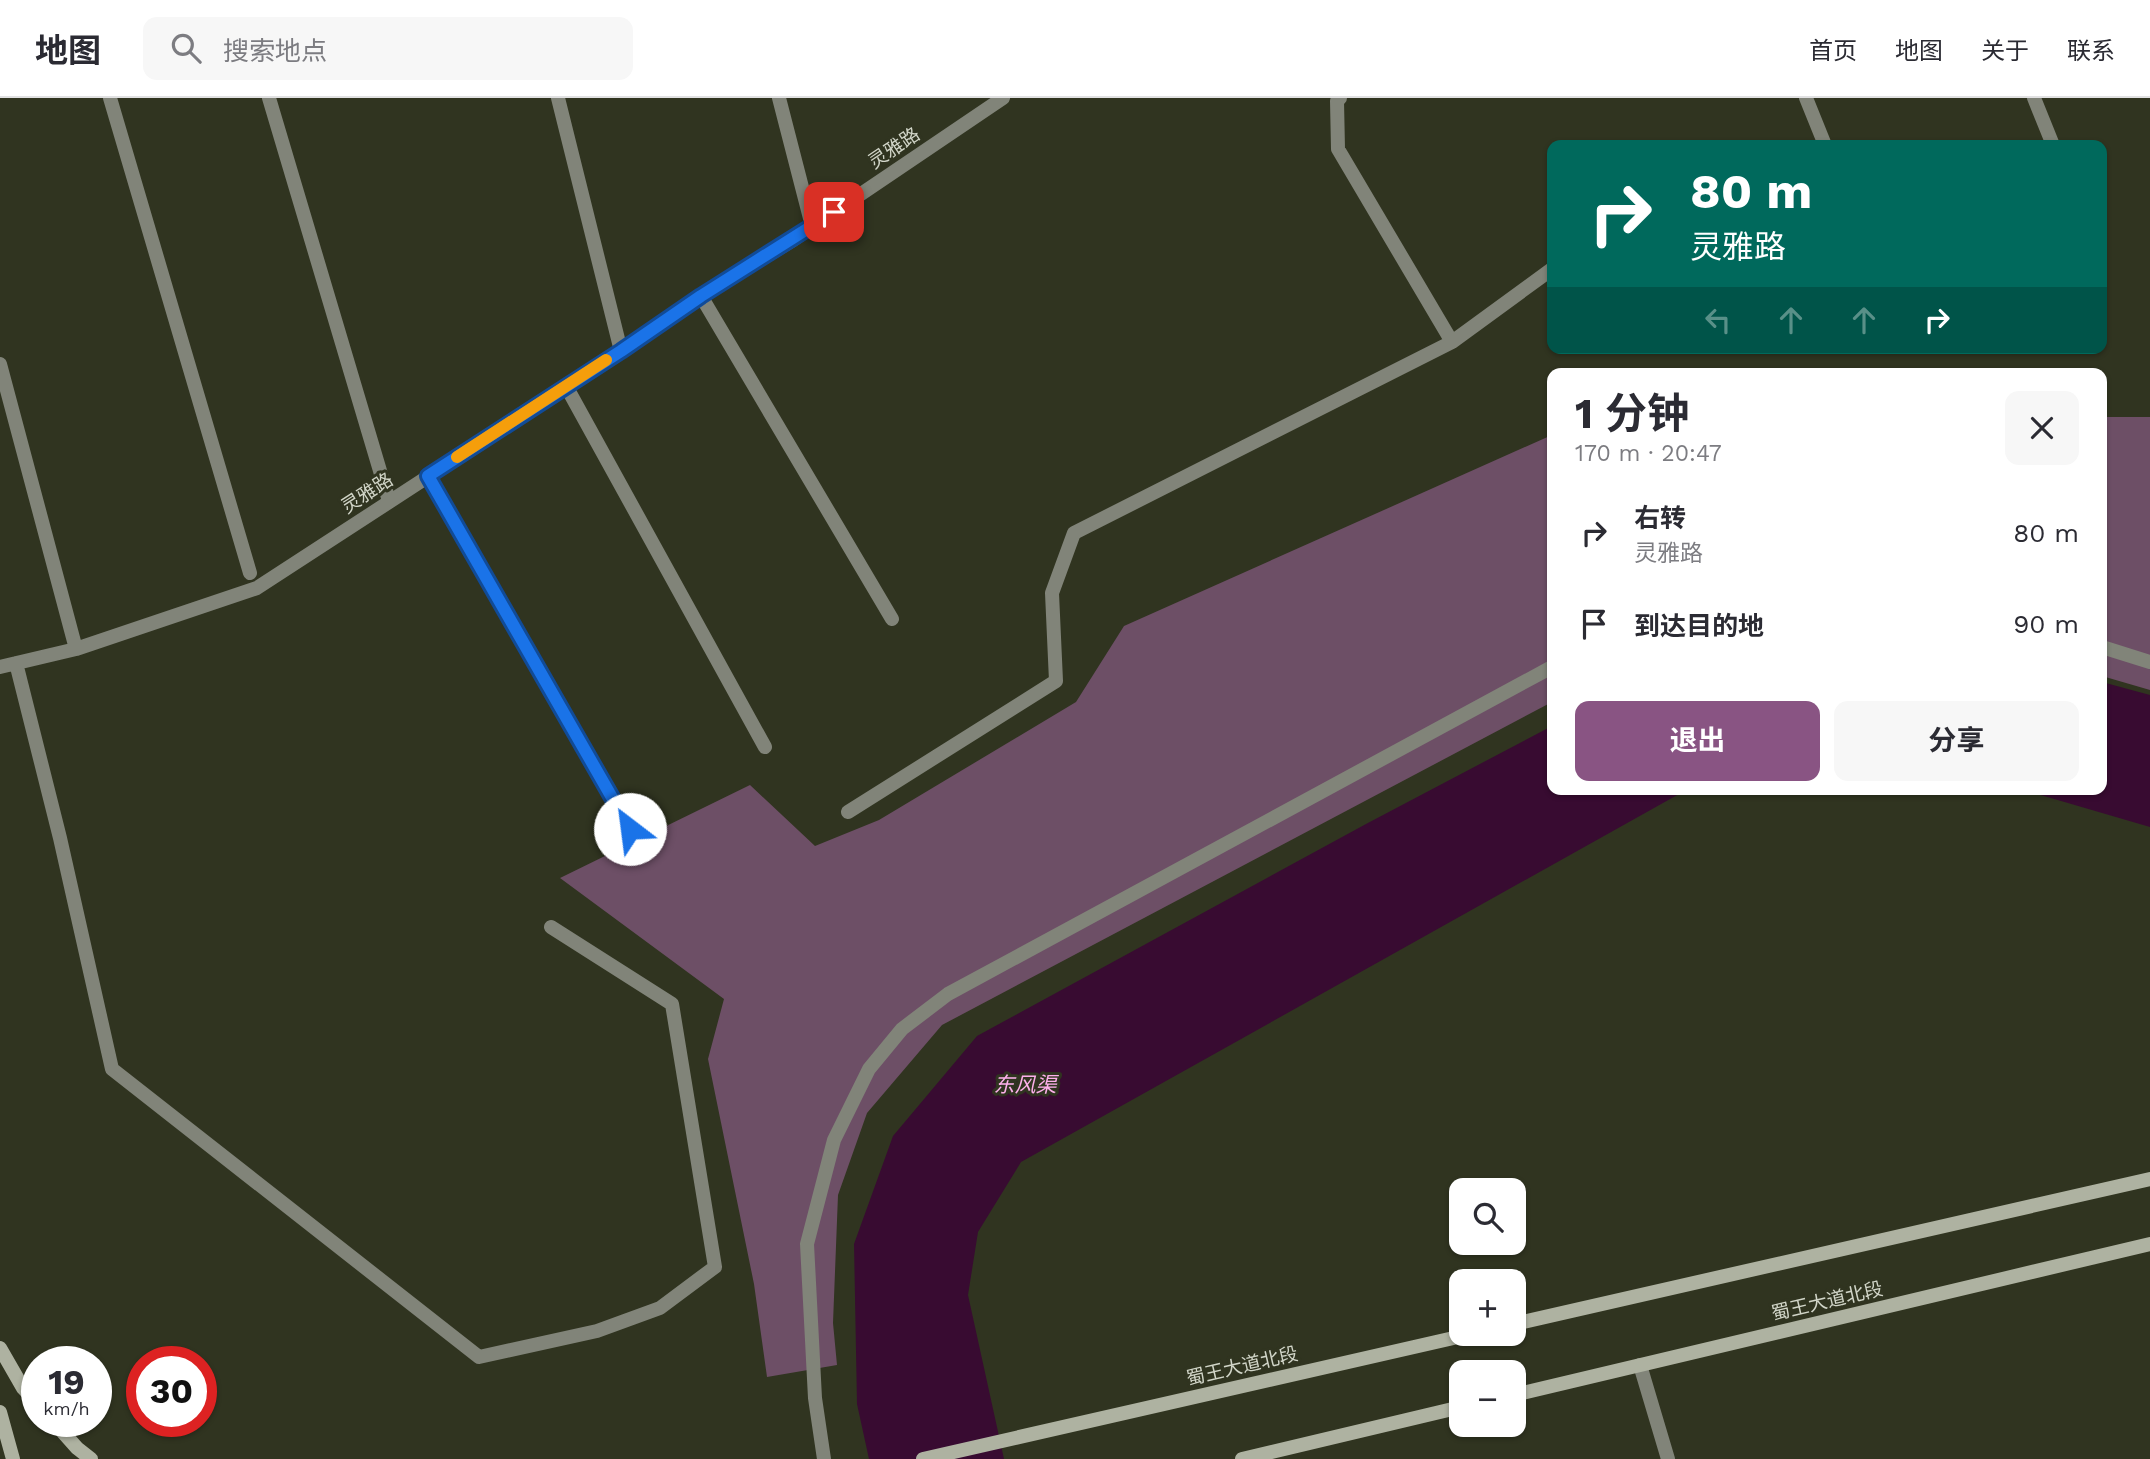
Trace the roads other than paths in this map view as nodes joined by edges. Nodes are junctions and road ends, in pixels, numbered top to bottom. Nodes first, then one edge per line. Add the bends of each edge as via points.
1 (110, 98) edge
2 (269, 98) edge
3 (558, 98) edge
4 (779, 98) edge
5 (1003, 98) edge
6 (1340, 98) edge
7 (1806, 98) edge
8 (2034, 98) edge
9 (1823, 140) edge
10 (2051, 140) edge
11 (812, 226) junction
12 (1547, 273) edge
13 (701, 296) junction
14 (1452, 342) junction
15 (621, 351) junction
16 (0, 364) edge
17 (566, 386) junction
18 (428, 476) junction
19 (389, 501) junction
20 (250, 573) dead end
21 (892, 619) dead end
22 (76, 649) junction
23 (2107, 649) edge
24 (2150, 662) edge
25 (16, 663) junction
26 (0, 667) edge
27 (1547, 670) edge
28 (765, 747) dead end
29 (848, 812) dead end
30 (630, 829) dead end
31 (551, 927) dead end
32 (2150, 1178) edge
33 (2150, 1244) edge
34 (1526, 1321) edge
35 (1449, 1339) edge
36 (0, 1348) edge
37 (1640, 1365) junction
38 (21, 1385) edge
39 (1526, 1392) edge
40 (1449, 1410) edge
41 (0, 1412) edge
42 (67, 1437) edge
43 (0, 1440) edge
44 (13, 1459) edge
45 (91, 1459) edge
46 (824, 1459) edge
47 (923, 1459) edge
48 (1242, 1459) edge
49 (1668, 1459) edge

1 - 20 street
2 - 19 street
3 - 15 street
4 - 11 street
5 - 11 street, 灵雅路
6 - 14 street via 1338,149
7 - 9 street
8 - 10 street
11 - 13 street, 灵雅路
12 - 14 street
13 - 15 street, 灵雅路
13 - 21 street
14 - 29 street via 1074,533 1052,593 1056,681
15 - 17 street, 灵雅路
16 - 22 street
17 - 18 street, 灵雅路
17 - 28 street
18 - 19 street, 灵雅路
18 - 30 street
19 - 22 street, 灵雅路 via 257,588
22 - 25 street, 灵雅路
23 - 24 street
25 - 26 street, 灵雅路
25 - 31 street via 112,1069 479,1357 597,1331 660,1308 715,1267 671,1004
27 - 46 street via 948,994 902,1029 869,1069 834,1140 807,1244 815,1398
32 - 34 main road
33 - 37 main road, 蜀王大道北段
35 - 47 main road, 蜀王大道北段
36 - 38 main road
37 - 39 main road, 蜀王大道北段
37 - 49 street
40 - 48 main road
41 - 44 main road
42 - 45 main road
43 - 44 main road

